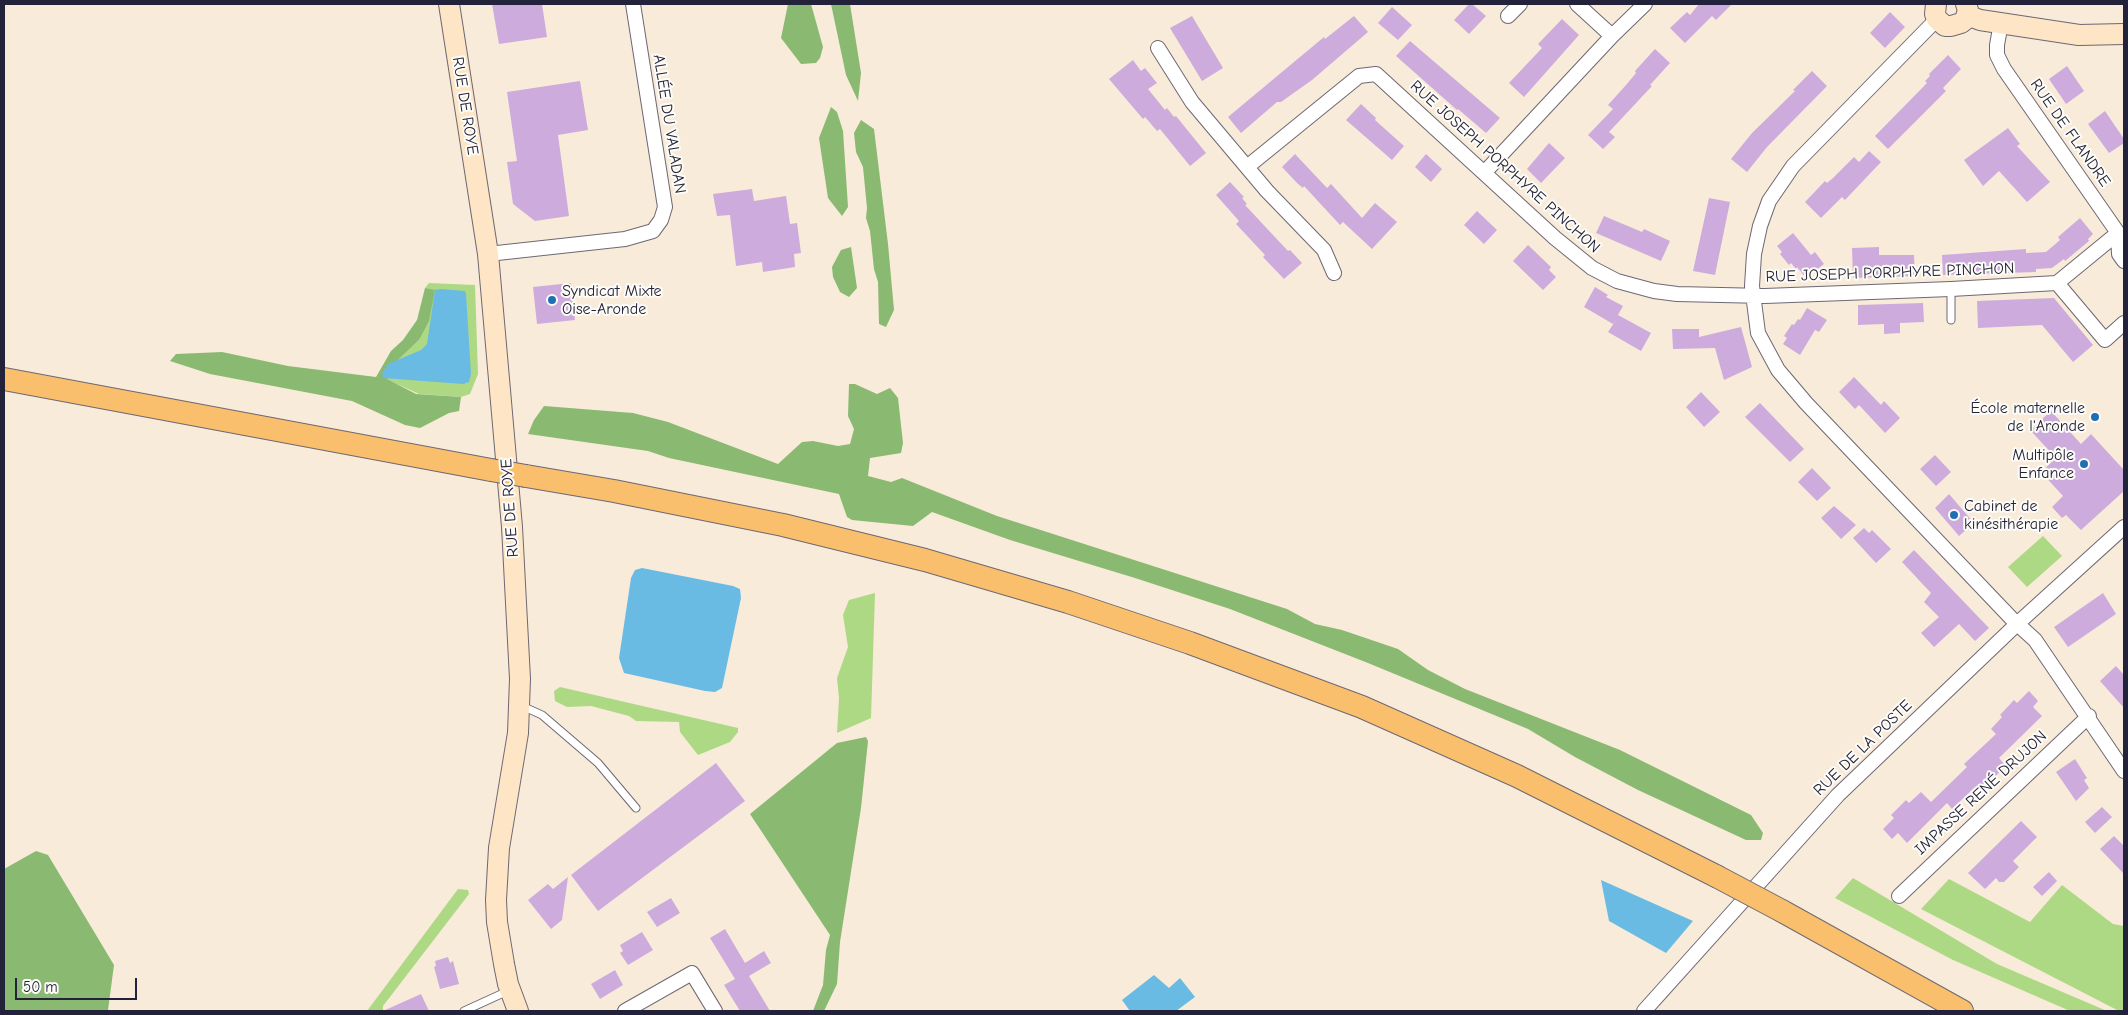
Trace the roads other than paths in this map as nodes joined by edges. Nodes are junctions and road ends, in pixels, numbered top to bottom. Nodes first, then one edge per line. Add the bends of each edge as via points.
1 (450, 4) edge
2 (632, 4) edge
3 (1520, 4) edge
4 (1577, 4) edge
5 (1645, 4) edge
6 (1967, 9) edge
7 (1936, 11) edge
8 (1508, 16) dead end
9 (2001, 23) junction
10 (2124, 34) edge
11 (1612, 36) junction
12 (1158, 48) dead end
13 (1247, 167) junction
14 (1484, 173) junction
15 (2118, 233) junction
16 (488, 254) junction
17 (2124, 260) edge
18 (1334, 273) dead end
19 (2057, 282) junction
20 (1951, 289) junction
21 (1754, 296) junction
22 (1951, 320) dead end
23 (2124, 324) edge
24 (4, 380) edge
25 (2124, 527) edge
26 (2017, 624) junction
27 (520, 705) junction
28 (2088, 716) junction
29 (2124, 771) edge
30 (636, 808) dead end
31 (1899, 896) dead end
32 (510, 990) junction
33 (464, 1011) edge
34 (518, 1011) edge
35 (625, 1011) edge
36 (716, 1011) edge
37 (1644, 1011) edge
38 (1962, 1011) edge

1 - 16 main road, RUE DE ROYE
2 - 16 street, ALLÉE DU VALADAN via 665,207 661,220 653,231 625,239
3 - 8 street
4 - 11 street
5 - 11 street
6 - 7 main road via 1961,23 1951,26 1945,26
6 - 9 main road via 1980,20
7 - 21 street via 1793,166 1770,201 1754,254
9 - 10 main road via 2079,35
9 - 15 street, RUE DE FLANDRE via 1997,56 2004,69
11 - 14 street
12 - 13 street via 1192,102
13 - 14 street, RUE JOSEPH PORPHYRE PINCHON via 1358,76 1376,74
13 - 18 street via 1324,250
14 - 21 street, RUE JOSEPH PORPHYRE PINCHON via 1584,262 1617,280 1677,294
15 - 17 street, RUE DE FLANDRE via 2119,254
15 - 19 street
16 - 27 main road, RUE DE ROYE via 512,527
19 - 20 street, RUE JOSEPH PORPHYRE PINCHON
19 - 23 street via 2105,340
20 - 21 street, RUE JOSEPH PORPHYRE PINCHON
20 - 22 lane
21 - 26 street via 1758,333 1778,370
24 - 38 main road, bridge via 702,508 887,550 1068,602 1362,707 1517,776 1716,876
25 - 26 street, RUE DE LA POSTE
26 - 28 street via 2035,640
26 - 37 street, RUE DE LA POSTE via 1838,794
27 - 30 lane via 542,715 598,763
27 - 32 main road, RUE DE ROYE via 516,758 498,848 496,878 497,922
28 - 29 street
28 - 31 street, IMPASSE RENÉ DRUJON
32 - 33 lane
32 - 34 main road, RUE DE ROYE
35 - 36 street via 692,973

